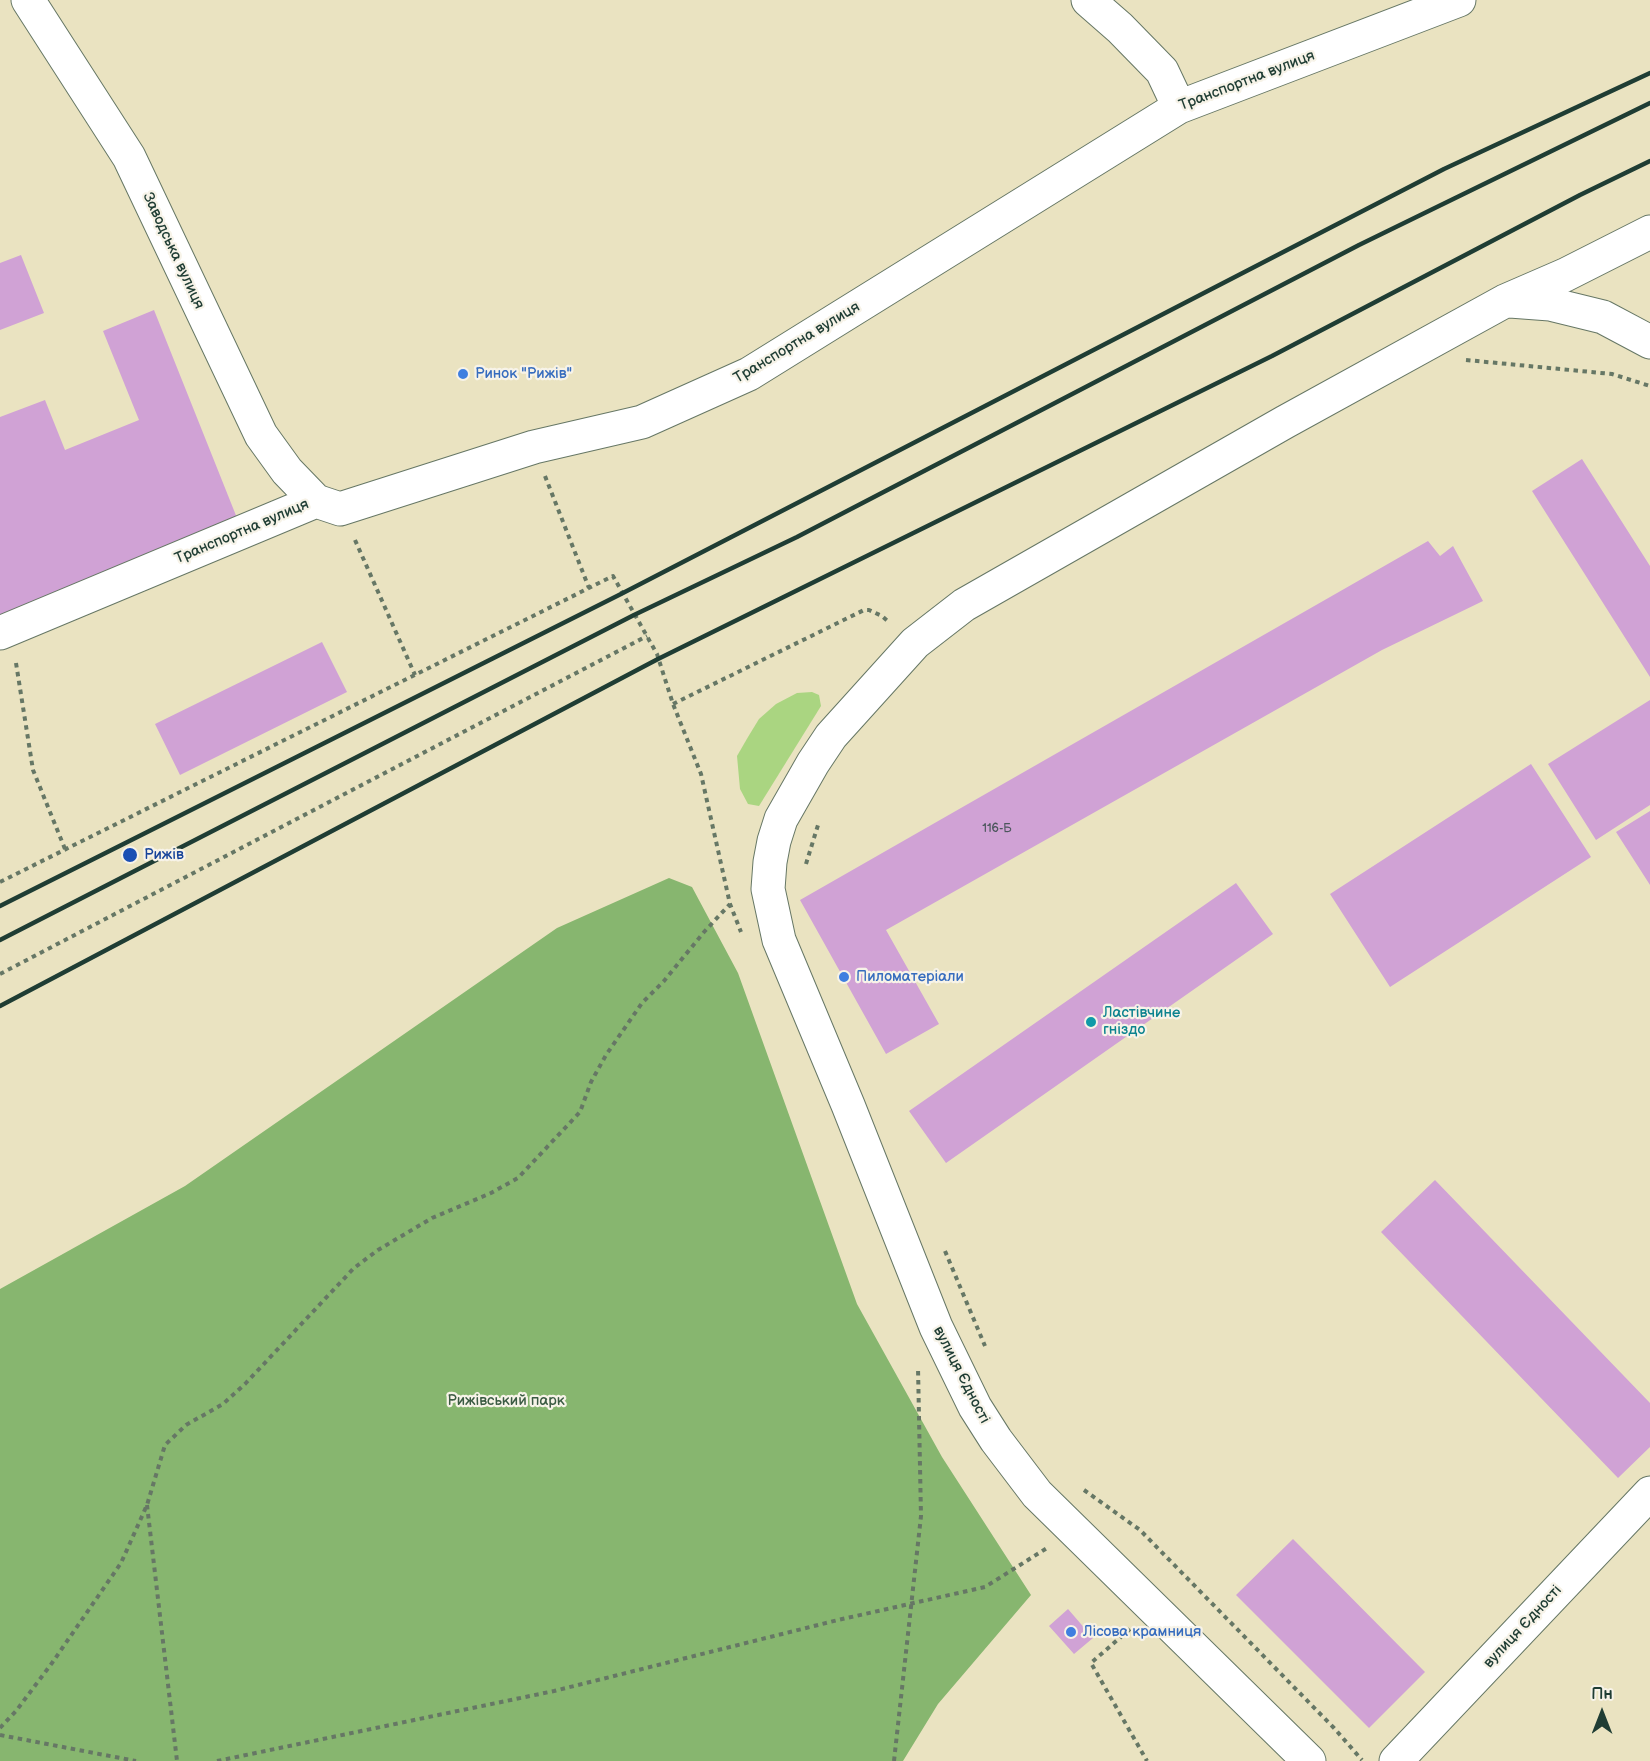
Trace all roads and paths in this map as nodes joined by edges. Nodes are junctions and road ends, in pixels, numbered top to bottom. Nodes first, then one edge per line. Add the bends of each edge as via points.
1 (28, 0) edge
2 (1088, 0) edge
3 (1459, 0) edge
4 (1179, 107) junction
5 (1650, 232) edge
6 (1505, 301) junction
7 (1650, 342) edge
8 (1459, 360) dead end
9 (1650, 386) edge
10 (534, 447) junction
11 (328, 505) junction
12 (589, 588) junction
13 (899, 630) dead end
14 (5, 631) edge
15 (646, 636) junction
16 (415, 675) junction
17 (673, 704) junction
18 (820, 820) dead end
19 (65, 849) junction
20 (804, 871) dead end
21 (0, 882) edge
22 (730, 904) junction
23 (741, 933) dead end
24 (0, 974) edge
25 (943, 1246) dead end
26 (988, 1353) dead end
27 (917, 1360) dead end
28 (1075, 1484) dead end
29 (1650, 1493) edge
30 (147, 1504) junction
31 (1074, 1531) junction
32 (911, 1603) junction
33 (1154, 1609) junction
34 (0, 1728) edge
35 (0, 1735) edge
36 (136, 1761) edge
37 (177, 1761) edge
38 (217, 1761) edge
39 (894, 1761) edge
40 (1147, 1761) edge
41 (1309, 1761) edge
42 (1362, 1761) edge
43 (1396, 1761) edge

1 - 11 street, Заводська вулиця via 129,157 261,435 287,471
2 - 4 street via 1162,71
3 - 4 street, Транспортна вулиця
4 - 10 street, Транспортна вулиця via 749,374 642,422
5 - 6 street
6 - 7 street via 1550,304 1603,317
6 - 31 street, вулиця Єдності via 964,605 915,643 845,719 813,763 781,819 768,889 779,940 936,1327 959,1377 996,1440 1037,1494
8 - 9 path via 1612,374
10 - 11 street, Транспортна вулиця
10 - 12 path
11 - 14 street, Транспортна вулиця
11 - 16 path
12 - 15 path via 613,576
12 - 16 path
13 - 17 path via 882,616 864,610
14 - 19 path via 33,770
15 - 17 path via 657,654
15 - 24 path
16 - 19 path
17 - 22 path via 701,774
18 - 20 path
19 - 21 path
22 - 23 path
22 - 30 path via 642,1003 606,1055 580,1112 518,1178 432,1218 354,1268 245,1384 223,1404 186,1425 165,1445
25 - 26 path
27 - 32 path via 921,1515
28 - 42 path via 1140,1530
29 - 43 street, вулиця Єдності
30 - 34 path via 121,1563 52,1663
30 - 37 path
31 - 32 path via 985,1587
31 - 33 street, вулиця Єдності
32 - 38 path via 554,1691
32 - 39 path
33 - 40 path via 1091,1663
33 - 41 street, вулиця Єдності
35 - 36 path

